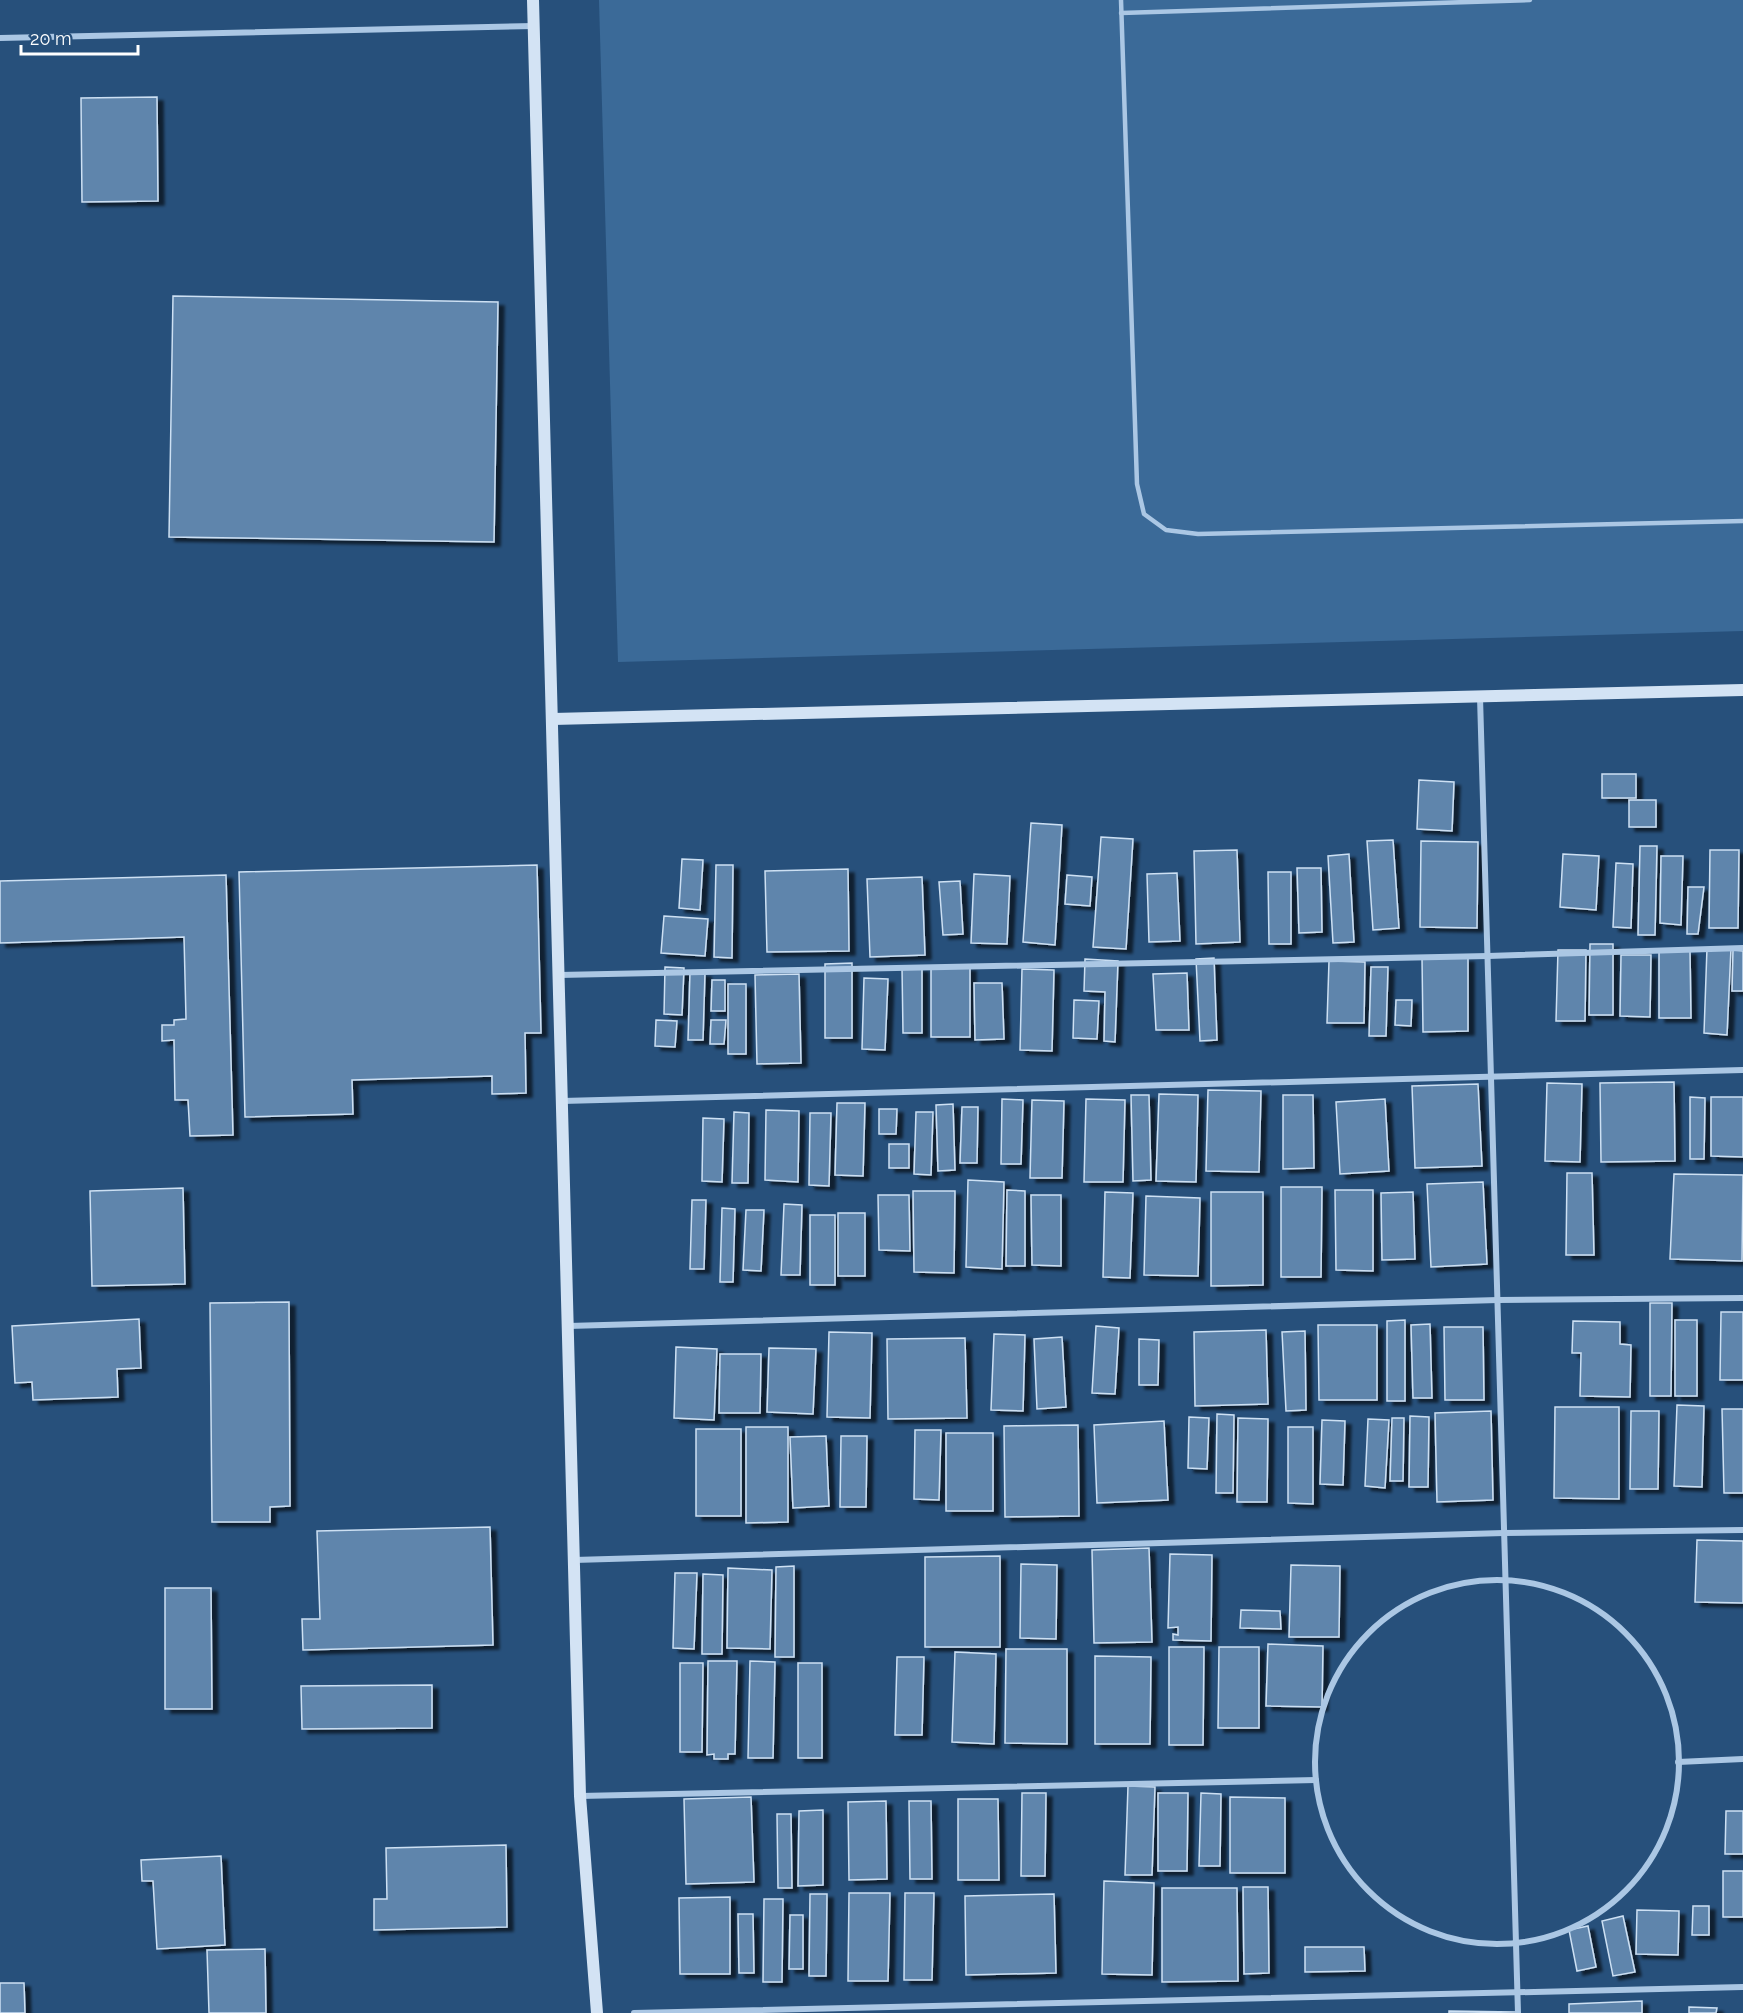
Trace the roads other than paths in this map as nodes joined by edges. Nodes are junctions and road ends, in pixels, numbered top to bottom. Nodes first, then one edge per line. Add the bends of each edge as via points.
1 (533, 0) edge
2 (1121, 0) edge
3 (1530, 0) edge
4 (1121, 13) junction
5 (534, 26) junction
6 (0, 38) edge
7 (1743, 521) edge
8 (1743, 690) edge
9 (1480, 697) junction
10 (553, 719) junction
11 (1743, 948) edge
12 (1488, 956) junction
13 (559, 975) junction
14 (1743, 1070) edge
15 (1491, 1077) junction
16 (562, 1101) junction
17 (1743, 1298) edge
18 (1498, 1300) junction
19 (568, 1326) junction
20 (1743, 1530) edge
21 (1504, 1533) junction
22 (574, 1560) junction
23 (1505, 1577) junction
24 (1743, 1759) edge
25 (1678, 1762) junction
26 (1316, 1780) junction
27 (580, 1796) junction
28 (1516, 1946) junction
29 (1743, 1987) edge
30 (1517, 1992) junction
31 (597, 2013) edge
32 (634, 2013) edge
33 (1518, 2013) edge

1 - 5 main road
2 - 4 lane
3 - 4 lane
4 - 7 lane via 1137,484 1144,514 1166,530 1198,534
5 - 6 street
5 - 10 main road
8 - 9 main road
9 - 10 main road
9 - 12 street
10 - 13 main road
11 - 12 street
12 - 13 street
12 - 15 street
13 - 16 main road
14 - 15 street
15 - 16 street
15 - 18 street
16 - 19 main road
17 - 18 street
18 - 19 street
18 - 21 street
19 - 22 main road
20 - 21 street
21 - 22 street
21 - 23 street
22 - 27 main road
23 - 25 street via 1546,1583 1605,1611 1656,1668 1679,1732
23 - 26 street via 1468,1579 1391,1610 1348,1654 1318,1721
23 - 28 street
24 - 25 street
25 - 28 street via 1677,1803 1647,1870 1593,1920
26 - 27 street
26 - 28 street via 1316,1792 1337,1853 1390,1912 1443,1939
27 - 31 main road
28 - 30 street
29 - 30 street
30 - 32 street
30 - 33 street

